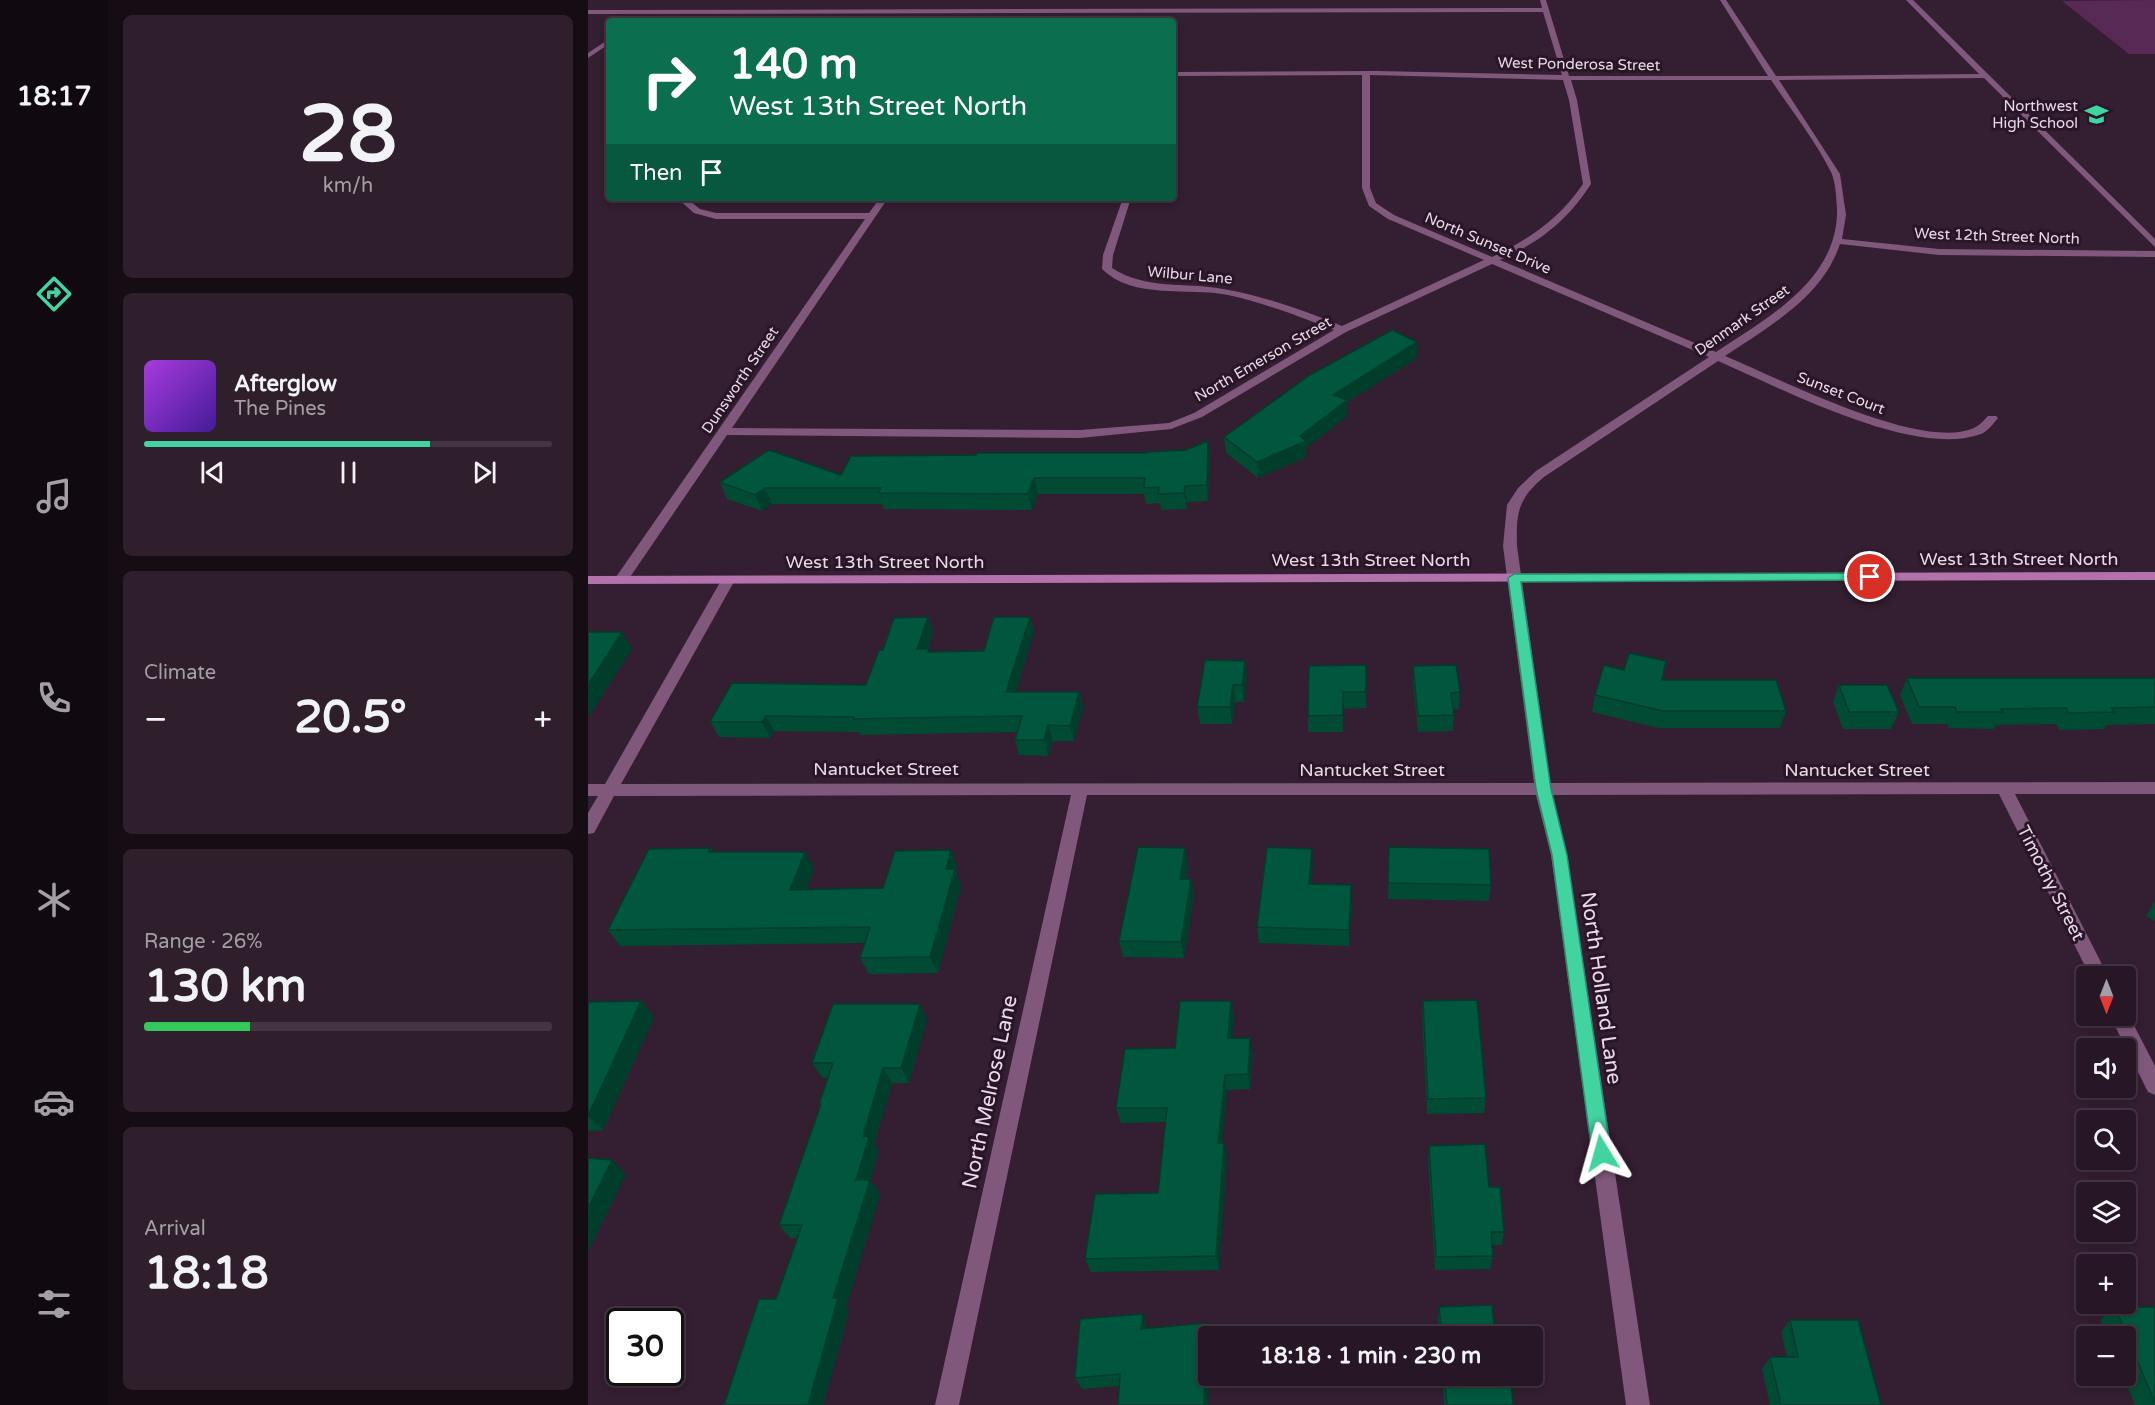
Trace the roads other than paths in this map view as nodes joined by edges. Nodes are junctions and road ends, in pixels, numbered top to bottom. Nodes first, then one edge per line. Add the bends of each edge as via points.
1 (1047, 0) edge
2 (1723, 0) edge
3 (1909, 0) edge
4 (658, 4) dead end
5 (1545, 5) edge
6 (1040, 11) junction
7 (588, 12) edge
8 (647, 12) junction
9 (839, 12) junction
10 (640, 18) edge
11 (833, 18) edge
12 (1035, 18) edge
13 (606, 43) edge
14 (588, 56) edge
15 (1176, 74) edge
16 (1366, 74) junction
17 (1985, 76) junction
18 (1773, 77) junction
19 (1566, 78) junction
20 (685, 201) edge
21 (882, 201) edge
22 (1126, 201) edge
23 (872, 216) junction
24 (1838, 241) junction
25 (2155, 244) edge
26 (2155, 254) edge
27 (1493, 261) junction
28 (1342, 330) junction
29 (1716, 357) junction
30 (1992, 418) dead end
31 (723, 431) junction
32 (2155, 576) edge
33 (1514, 578) junction
34 (588, 580) edge
35 (621, 580) junction
36 (728, 580) junction
37 (2155, 788) edge
38 (610, 789) junction
39 (1080, 789) junction
40 (1543, 789) junction
41 (2004, 789) junction
42 (588, 790) edge
43 (588, 828) edge
44 (2094, 966) edge
45 (2124, 1026) edge
46 (2155, 1086) edge
47 (946, 1405) edge
48 (1638, 1405) edge

1 - 6 street
2 - 18 street, Denmark Street
3 - 17 street
4 - 8 street
5 - 6 street
5 - 19 street, North Emerson Street
6 - 9 street
6 - 12 street
7 - 8 street
8 - 9 street
8 - 10 street
9 - 11 street
13 - 14 street
15 - 16 street, West Ponderosa Street
16 - 19 street, West Ponderosa Street
16 - 27 street, North Sunset Drive via 1366,188 1372,204 1391,217
17 - 18 street, West Ponderosa Street
17 - 25 street
18 - 19 street, West Ponderosa Street
18 - 24 street, Denmark Street via 1836,174 1842,207
19 - 27 street, North Emerson Street via 1587,184 1554,226
20 - 23 street via 697,211 716,216
21 - 23 street, Dunsworth Street
22 - 28 street, Wilbur Lane via 1108,255 1107,269 1119,278 1141,286 1209,289 1257,299
23 - 31 street, Dunsworth Street
24 - 26 street, West 12th Street North via 1939,252
24 - 29 street, Denmark Street via 1809,291
27 - 28 street, North Emerson Street
27 - 29 street, North Sunset Drive
28 - 31 street, North Emerson Street via 1198,415 1171,426 1080,434
29 - 30 street, Sunset Court via 1827,405 1896,429 1950,434 1979,431
29 - 33 street, Denmark Street via 1523,488 1513,502 1510,521
31 - 35 street, Dunsworth Street
32 - 33 street, West 13th Street North
33 - 36 street, West 13th Street North
33 - 40 street, North Holland Lane
34 - 35 street, West 13th Street North
35 - 36 street, West 13th Street North
36 - 38 street
37 - 41 street, Nantucket Street
38 - 39 street, Nantucket Street
38 - 42 street, Nantucket Street
38 - 43 street
39 - 40 street, Nantucket Street
39 - 47 street, North Melrose Lane
40 - 41 street, Nantucket Street
40 - 48 street, North Holland Lane via 1559,855
41 - 44 street, Timothy Street
45 - 46 street

